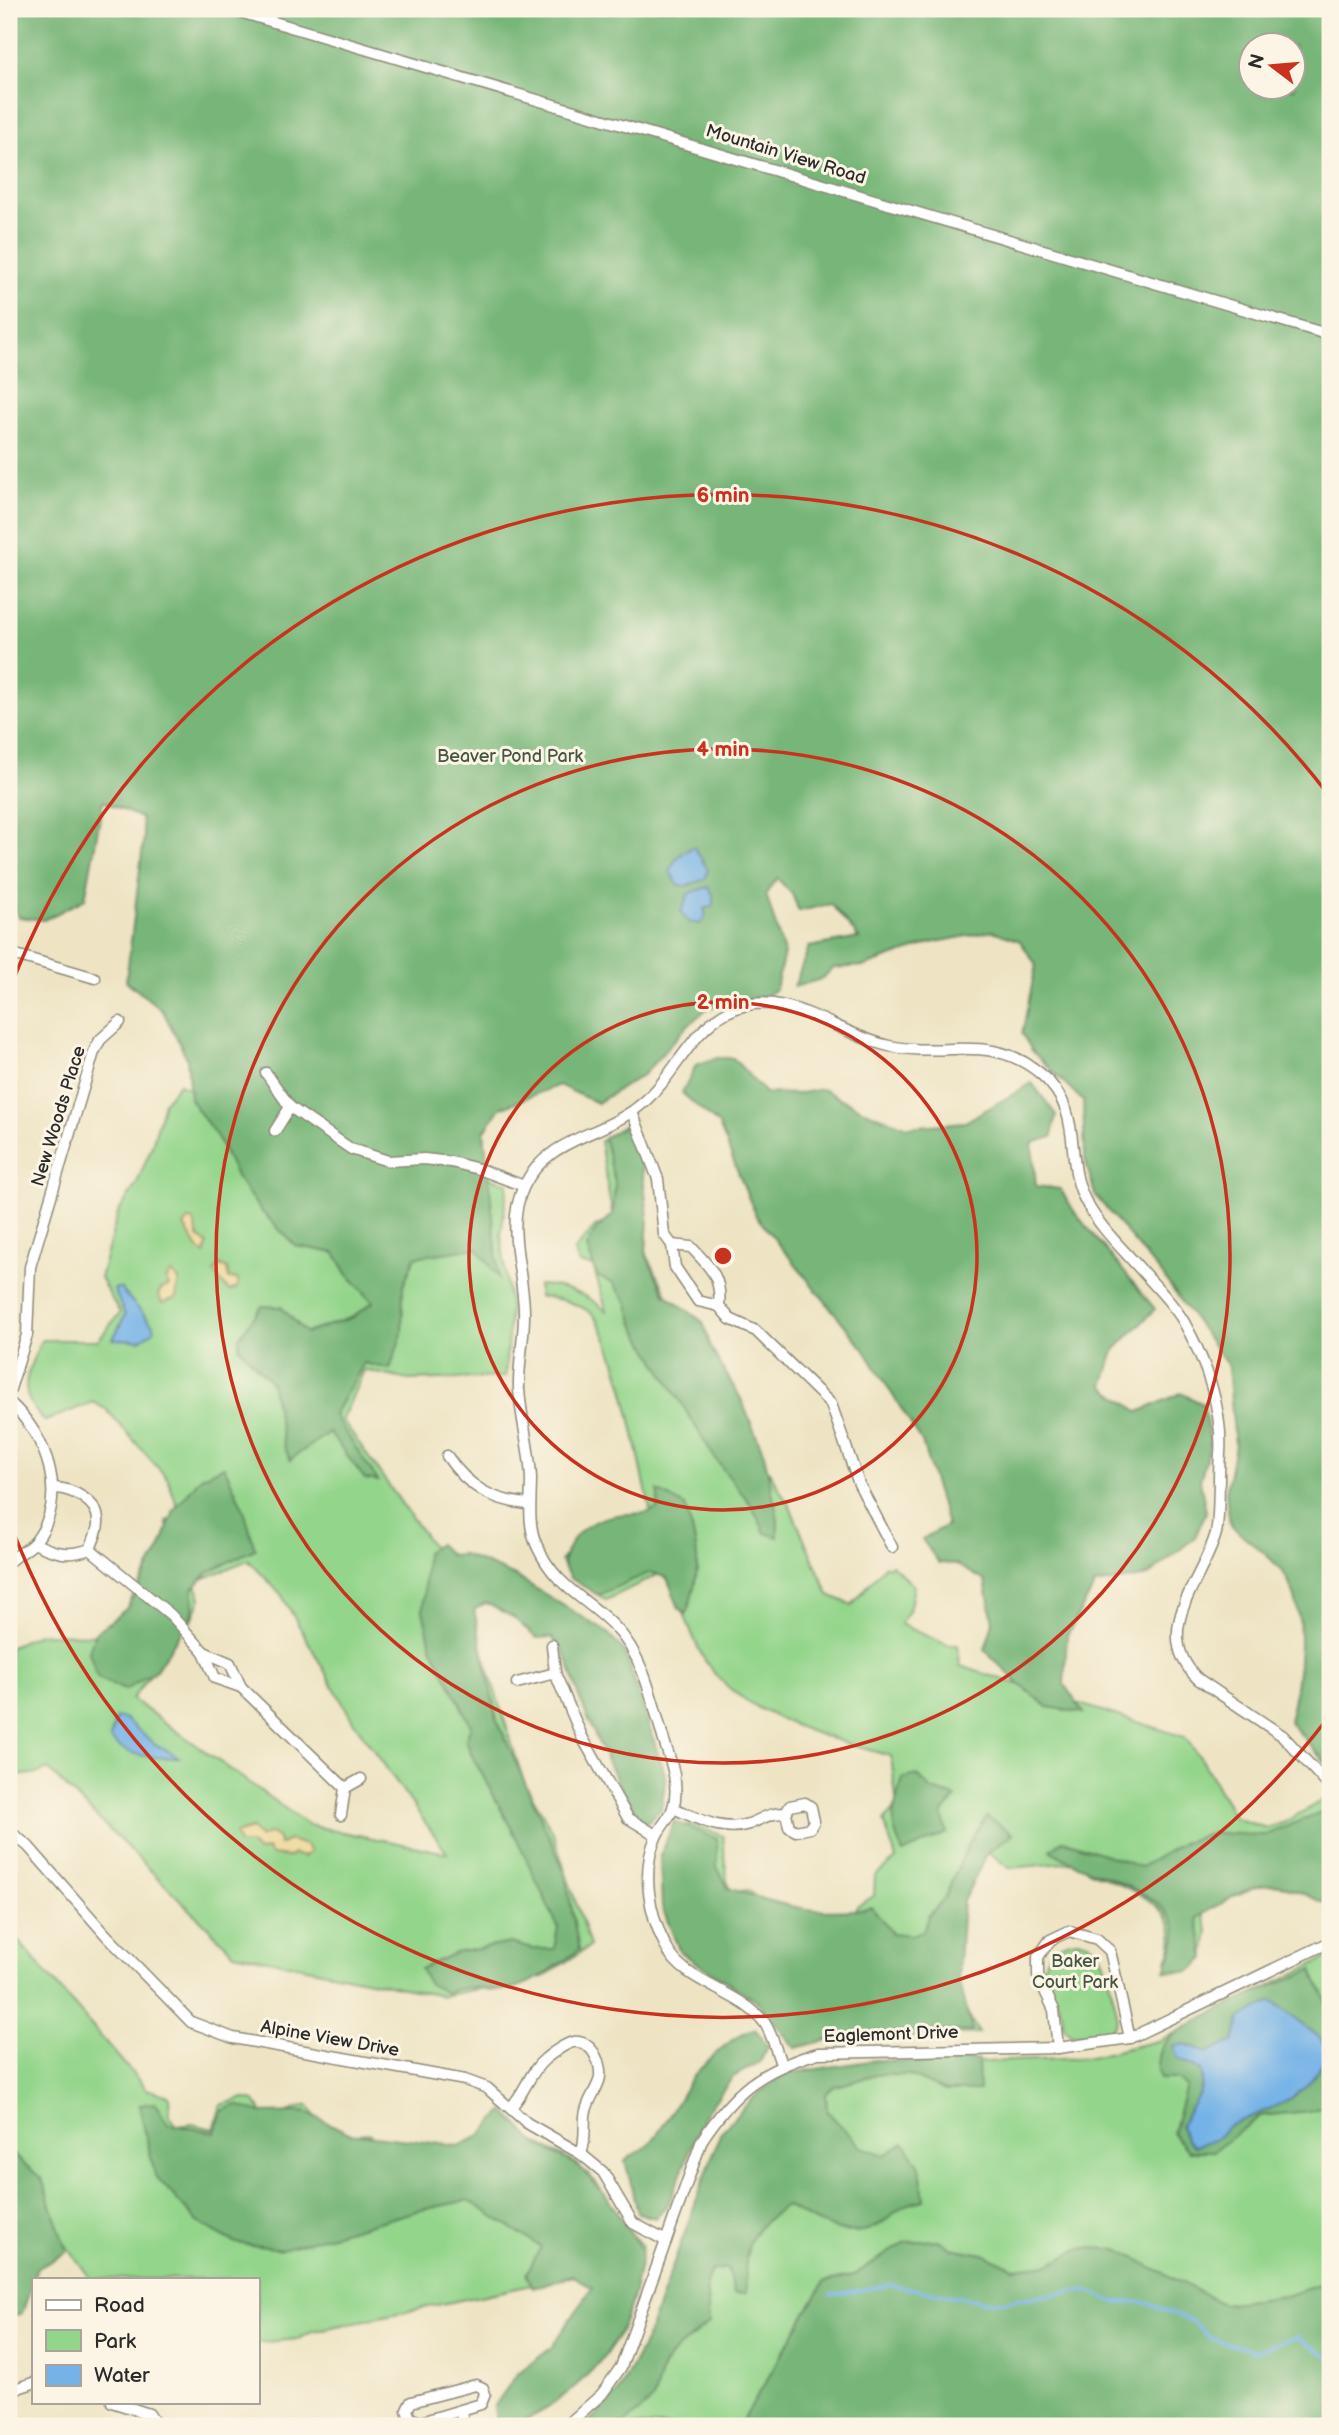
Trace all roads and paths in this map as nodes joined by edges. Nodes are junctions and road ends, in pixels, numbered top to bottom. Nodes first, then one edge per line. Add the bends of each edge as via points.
1 (230, 9) edge
2 (1330, 335) edge
3 (9, 953) edge
4 (95, 978) dead end
5 (120, 1022) dead end
6 (265, 1073) dead end
7 (290, 1107) junction
8 (632, 1112) junction
9 (275, 1131) dead end
10 (524, 1186) junction
11 (672, 1245) junction
12 (719, 1306) junction
13 (9, 1392) edge
14 (9, 1402) edge
15 (447, 1457) dead end
16 (55, 1488) junction
17 (529, 1504) junction
18 (34, 1542) junction
19 (892, 1546) dead end
20 (90, 1549) junction
21 (9, 1561) edge
22 (552, 1645) dead end
23 (204, 1652) junction
24 (555, 1673) junction
25 (517, 1683) dead end
26 (241, 1686) junction
27 (361, 1779) dead end
28 (1330, 1787) edge
29 (345, 1788) junction
30 (673, 1808) junction
31 (786, 1813) dead end
32 (341, 1815) dead end
33 (9, 1831) edge
34 (656, 1835) junction
35 (1330, 1942) edge
36 (1130, 2038) junction
37 (1058, 2048) junction
38 (781, 2064) junction
39 (511, 2107) junction
40 (582, 2154) junction
41 (666, 2241) junction
42 (32, 2383) edge
43 (9, 2391) edge
44 (118, 2404) edge
45 (460, 2412) junction
46 (157, 2426) edge
47 (466, 2426) edge
48 (566, 2426) edge

1 - 2 street, Mountain View Road
3 - 4 street
5 - 13 street, New Woods Place via 94,1052 30,1267 27,1335
6 - 7 street
7 - 9 street
7 - 10 street via 359,1152 388,1161 424,1159 479,1169
8 - 10 street via 554,1152
8 - 11 street via 658,1179 664,1234
8 - 28 street via 666,1082 704,1028 731,1009 768,1004 896,1048 988,1048 1041,1074 1067,1111 1086,1203 1184,1322 1221,1424 1216,1534 1182,1605 1181,1654 1198,1679 1283,1735
10 - 17 street via 515,1221 524,1312 519,1381 529,1452
11 - 12 street via 675,1267 698,1301
11 - 12 street via 691,1247 712,1269 721,1288
12 - 19 street via 730,1319 756,1331 831,1404 859,1484
14 - 16 street via 37,1435
15 - 17 street via 459,1474 485,1494
16 - 18 street via 47,1519
16 - 20 street via 73,1492 93,1505 99,1520
17 - 30 street via 534,1543 549,1566 570,1593 618,1629 641,1668 672,1764
18 - 20 street via 67,1555
18 - 21 street
20 - 23 street via 171,1615
22 - 24 street
23 - 26 street via 230,1663
23 - 26 street via 215,1678
24 - 25 street
24 - 34 street via 582,1737 628,1818
26 - 29 street
27 - 29 street
29 - 32 street
30 - 31 street via 727,1828
30 - 34 street
33 - 39 street, Alpine View Drive via 191,2022 233,2038 465,2080 487,2088
34 - 38 street via 647,1879 651,1908 669,1954 765,2023
35 - 36 street, Eaglemont Drive
36 - 37 street, Eaglemont Drive
36 - 37 street via 1110,1951 1087,1933 1069,1931 1049,1940 1038,1957 1041,1987 1054,2010
37 - 38 street, Eaglemont Drive via 818,2053
38 - 41 street, Eaglemont Drive via 752,2082 721,2111 702,2140
39 - 40 street, Alpine View Drive via 527,2123
39 - 40 street via 546,2058 569,2044 584,2044 597,2058 600,2079 587,2105
40 - 41 street, Alpine View Drive via 603,2172 633,2223
41 - 48 street, Eaglemont Drive via 621,2367 602,2394
42 - 43 street
44 - 46 street via 149,2414
45 - 45 street via 421,2422 410,2418 407,2410 411,2402 476,2385 483,2388 481,2404
45 - 47 street

